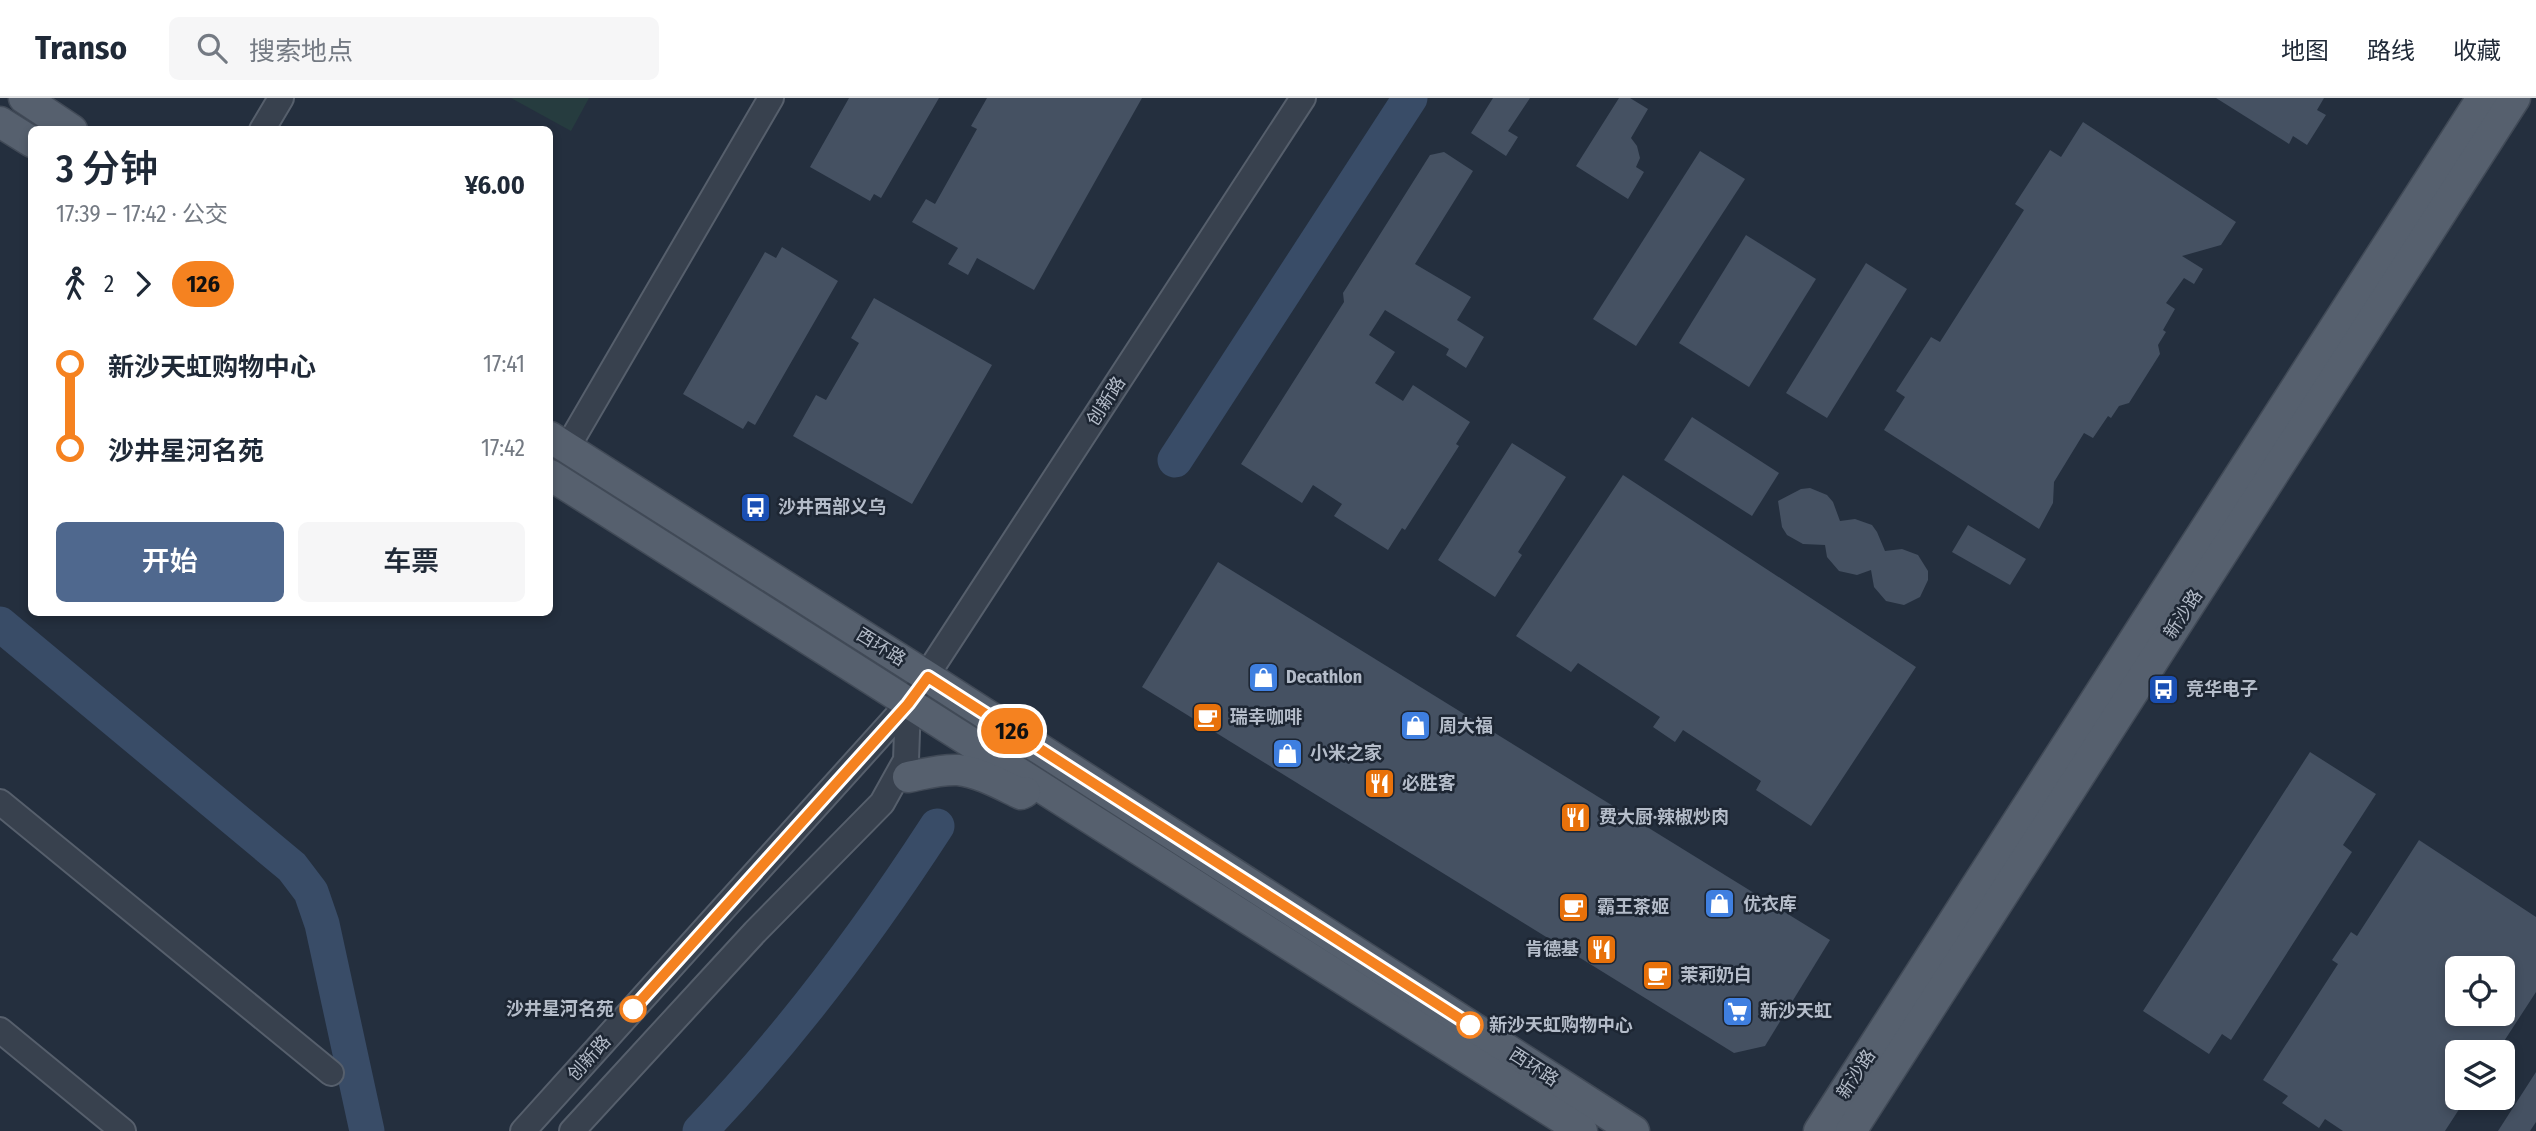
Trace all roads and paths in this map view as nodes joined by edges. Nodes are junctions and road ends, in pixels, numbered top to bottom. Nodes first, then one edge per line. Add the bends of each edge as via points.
1 (24, 98) edge
2 (281, 98) edge
3 (771, 98) edge
4 (1303, 98) edge
5 (2482, 98) edge
6 (2515, 98) edge
7 (0, 122) edge
8 (66, 126) edge
9 (264, 126) edge
10 (28, 140) edge
11 (558, 443) edge
12 (553, 477) edge
13 (928, 677) junction
14 (908, 704) junction
15 (908, 777) dead end
16 (1039, 787) junction
17 (0, 802) edge
18 (0, 1030) edge
19 (331, 1073) dead end
20 (123, 1131) edge
21 (523, 1131) edge
22 (572, 1131) edge
23 (1582, 1131) edge
24 (1634, 1131) edge
25 (1819, 1131) edge
26 (1851, 1131) edge

1 - 8 main road
2 - 9 street
3 - 11 street
4 - 13 street, 创新路
5 - 25 main road, 新沙路
6 - 26 main road, 新沙路
7 - 10 main road
11 - 13 main road, 西环路
12 - 14 main road, 西环路
13 - 14 street, 创新路
13 - 24 main road, 西环路
14 - 16 main road, 西环路
14 - 21 street, 创新路
14 - 22 street, 创新路 via 906,760 882,803 755,932
15 - 16 main road via 960,770 1021,794
16 - 23 main road, 西环路
17 - 19 street
18 - 20 street

